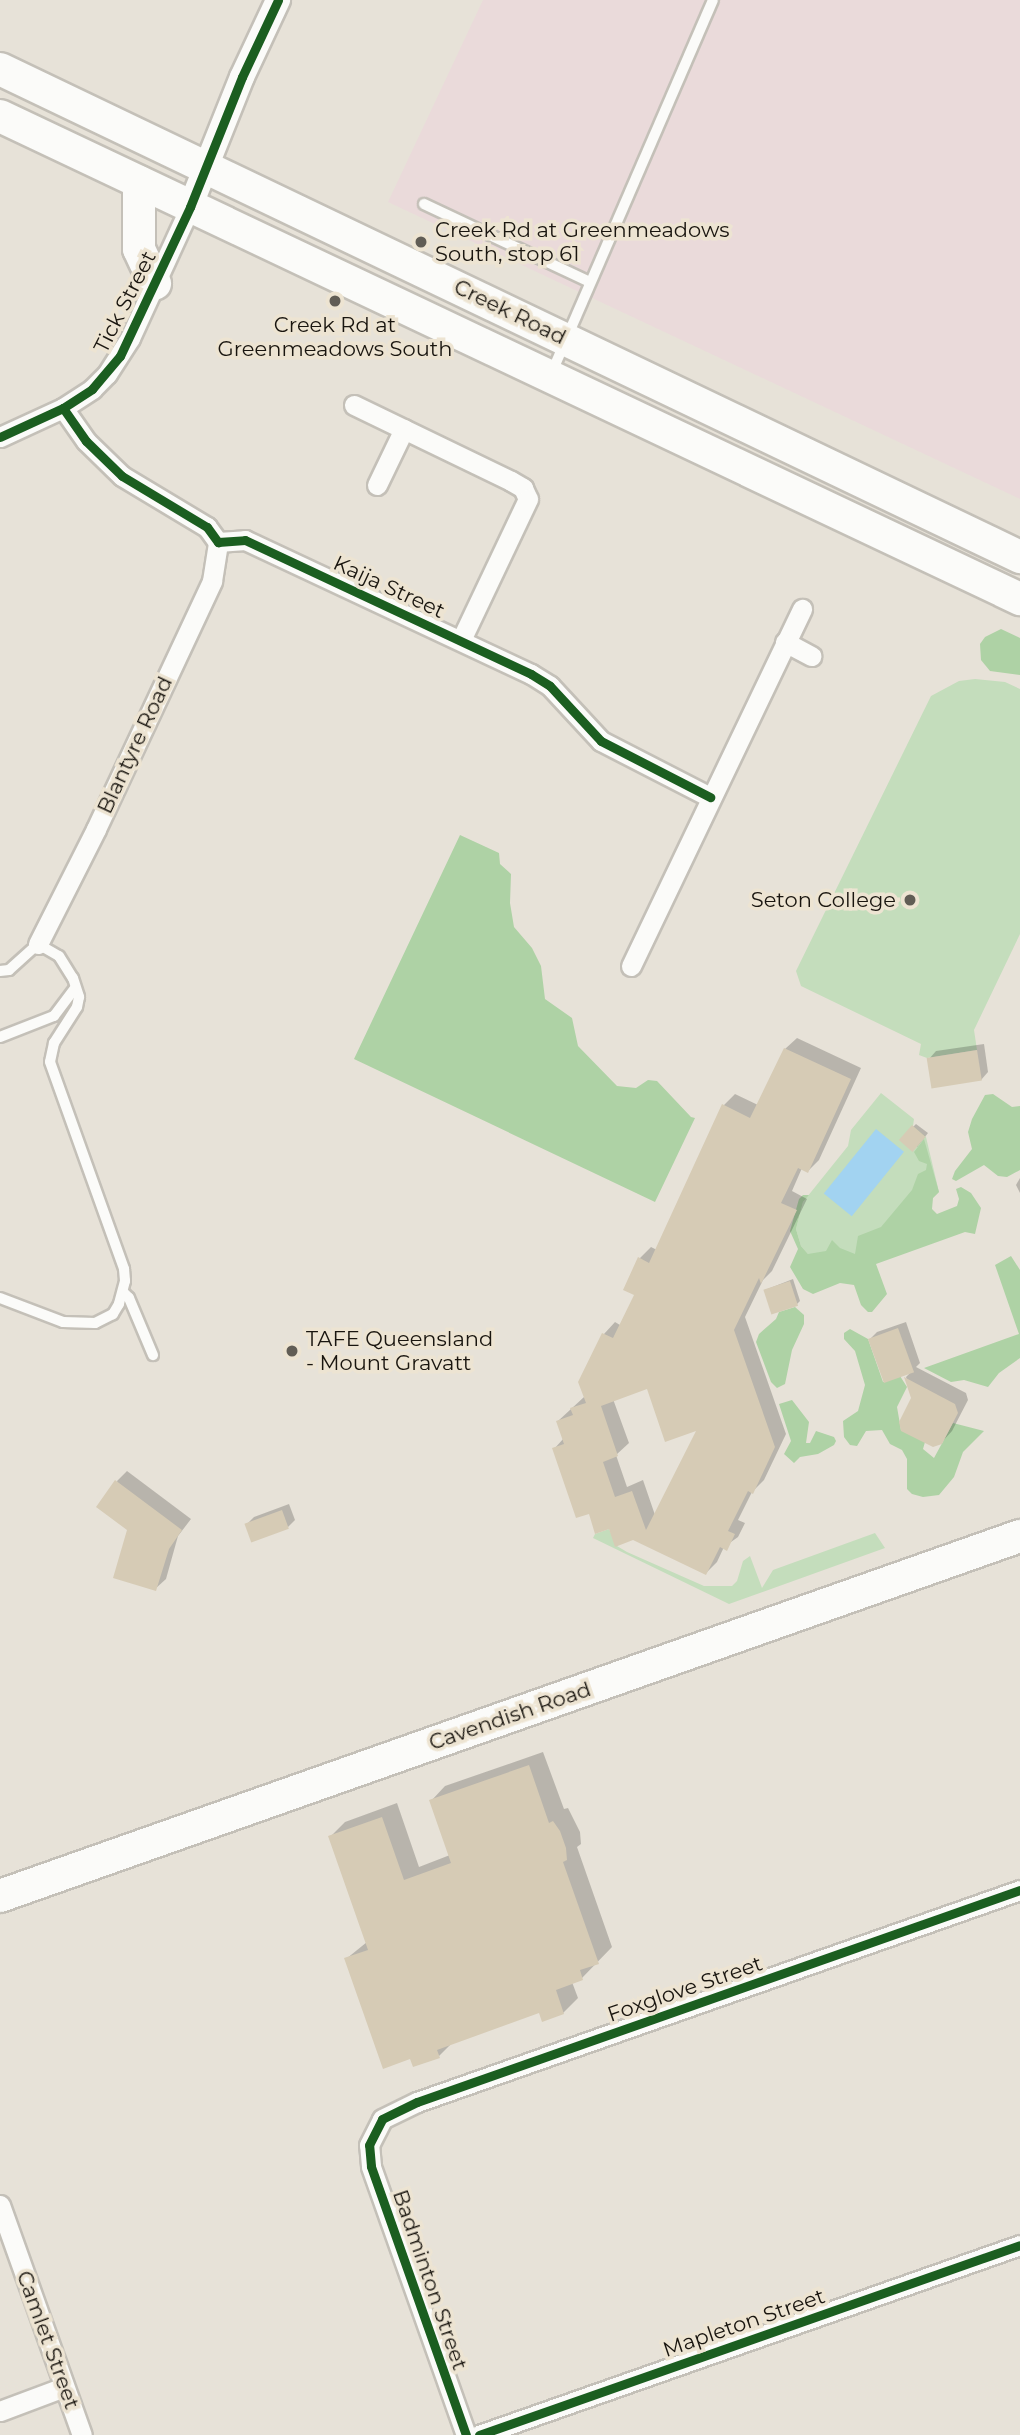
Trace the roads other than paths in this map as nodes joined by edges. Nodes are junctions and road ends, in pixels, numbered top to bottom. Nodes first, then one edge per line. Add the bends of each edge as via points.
1 (278, 0) edge
2 (713, 0) edge
3 (0, 69) edge
4 (0, 116) edge
5 (206, 166) junction
6 (139, 182) junction
7 (424, 204) dead end
8 (190, 206) junction
9 (590, 282) junction
10 (155, 283) junction
11 (566, 339) junction
12 (550, 376) junction
13 (354, 405) dead end
14 (63, 408) junction
15 (404, 429) junction
16 (0, 437) edge
17 (377, 485) dead end
18 (218, 542) junction
19 (1020, 557) edge
20 (1020, 599) edge
21 (802, 609) dead end
22 (461, 640) junction
23 (785, 642) junction
24 (811, 656) dead end
25 (710, 797) junction
26 (38, 944) junction
27 (631, 966) dead end
28 (0, 971) edge
29 (75, 988) junction
30 (0, 1037) edge
31 (123, 1292) junction
32 (0, 1298) edge
33 (153, 1355) dead end
34 (1020, 1536) edge
35 (1020, 1890) edge
36 (0, 1896) edge
37 (372, 2136) joint
38 (0, 2206) edge
39 (1020, 2245) edge
40 (64, 2387) junction
41 (0, 2411) edge
42 (82, 2435) edge
43 (466, 2435) edge
44 (479, 2435) edge

1 - 5 street
2 - 9 lane
3 - 5 main road, Creek Road
4 - 6 main road, Creek Road
5 - 8 street
5 - 11 main road, Creek Road
6 - 8 main road, Creek Road
6 - 10 main road via 139,249
7 - 9 lane
8 - 10 street, Tick Street
8 - 12 main road, Creek Road
9 - 11 lane
10 - 14 street, Tick Street via 120,356 92,389
11 - 12 lane
11 - 19 main road, Creek Road
12 - 20 main road, Creek Road
13 - 15 street
14 - 16 street, Tick Street
14 - 18 street via 86,441 122,476 208,527
15 - 17 street
15 - 22 street via 511,481 523,488 528,499
18 - 22 street, Kaija Street via 245,540
18 - 26 street, Blantyre Road via 212,581 74,877
21 - 23 street
22 - 25 street, Kaija Street via 550,686 601,741
23 - 24 street
23 - 25 street
25 - 27 street
26 - 28 lane via 9,970
26 - 29 lane via 59,956
29 - 30 lane via 54,1016
29 - 31 lane via 77,1007 54,1043 50,1062 124,1269
31 - 32 lane via 113,1314 84,1324 63,1322
31 - 33 lane
34 - 36 main road, Cavendish Road
35 - 37 street, Foxglove Street via 398,2110 382,2119
37 - 43 street, Badminton Street via 371,2166
38 - 40 street, Camlet Street
39 - 44 street, Mapleton Street
40 - 41 street
40 - 42 street, Camlet Street

